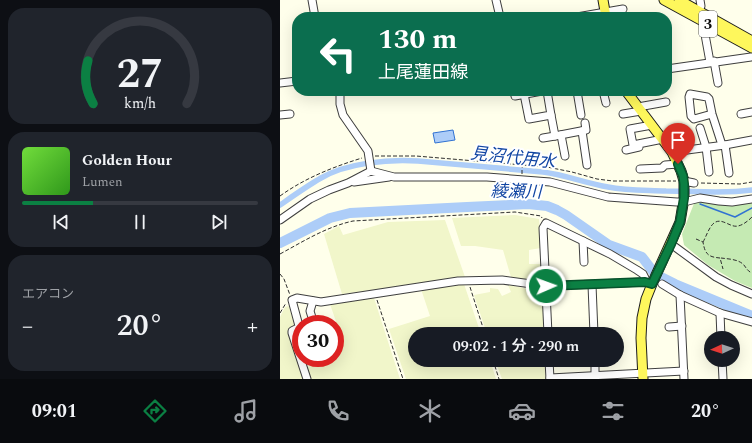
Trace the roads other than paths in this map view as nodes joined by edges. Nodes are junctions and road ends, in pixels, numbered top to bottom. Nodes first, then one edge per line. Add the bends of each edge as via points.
1 (312, 0) edge
2 (496, 0) edge
3 (603, 0) edge
4 (664, 0) edge
5 (679, 0) edge
6 (702, 0) edge
7 (623, 9) dead end
8 (699, 11) junction
9 (314, 12) edge
10 (499, 12) edge
11 (606, 12) edge
12 (613, 12) edge
13 (706, 23) junction
14 (752, 41) edge
15 (752, 56) edge
16 (712, 62) junction
17 (672, 68) edge
18 (292, 82) edge
19 (280, 83) edge
20 (718, 84) dead end
21 (340, 96) edge
22 (524, 96) edge
23 (548, 96) edge
24 (578, 96) edge
25 (605, 96) edge
26 (630, 96) edge
27 (666, 102) dead end
28 (606, 103) dead end
29 (640, 109) junction
30 (752, 112) edge
31 (290, 114) dead end
32 (624, 114) dead end
33 (712, 114) dead end
34 (741, 114) dead end
35 (280, 115) edge
36 (551, 115) junction
37 (581, 115) dead end
38 (585, 124) dead end
39 (652, 125) junction
40 (700, 128) dead end
41 (582, 131) junction
42 (558, 136) junction
43 (543, 138) dead end
44 (664, 140) junction
45 (752, 140) edge
46 (633, 145) junction
47 (723, 145) junction
48 (706, 147) junction
49 (618, 148) dead end
50 (626, 150) dead end
51 (672, 152) junction
52 (564, 156) dead end
53 (370, 162) junction
54 (678, 164) junction
55 (587, 166) dead end
56 (640, 169) dead end
57 (709, 172) dead end
58 (730, 173) dead end
59 (394, 177) junction
60 (348, 182) junction
61 (752, 199) edge
62 (684, 200) junction
63 (280, 220) edge
64 (583, 241) junction
65 (671, 244) junction
66 (584, 262) dead end
67 (653, 282) junction
68 (592, 285) junction
69 (546, 286) junction
70 (752, 294) edge
71 (680, 295) junction
72 (313, 301) junction
73 (720, 313) junction
74 (296, 315) edge
75 (311, 315) edge
76 (752, 322) edge
77 (682, 326) junction
78 (548, 327) edge
79 (594, 327) edge
80 (669, 327) dead end
81 (721, 331) edge
82 (303, 367) edge
83 (549, 367) edge
84 (722, 367) edge
85 (684, 370) junction
86 (642, 376) edge
87 (595, 377) edge
88 (550, 378) edge
89 (307, 379) edge
90 (684, 379) edge
91 (719, 379) edge
92 (722, 379) edge

1 - 9 street
2 - 10 street
3 - 11 main road
4 - 13 main road, 3
5 - 8 main road, 3
6 - 8 street
7 - 12 street
8 - 14 main road, 3
13 - 15 main road, 3
13 - 16 street via 704,29
15 - 16 street
16 - 17 street
16 - 20 street
18 - 19 street
21 - 53 street via 343,115 368,151
22 - 36 street via 529,119
23 - 36 street
24 - 37 street
25 - 28 street
26 - 29 main road
27 - 29 street
29 - 32 street
29 - 39 main road
30 - 34 street
31 - 35 street
33 - 47 street
36 - 42 street
38 - 41 street via 586,130
39 - 44 main road
39 - 46 street via 630,128
40 - 48 street
41 - 42 street
41 - 55 street
42 - 43 street
42 - 52 street
44 - 46 street
44 - 50 street
44 - 51 main road
45 - 47 street
46 - 49 street
47 - 48 street
47 - 58 street
48 - 51 street
48 - 57 street
51 - 54 main road
53 - 59 street
53 - 60 street
54 - 56 street
54 - 62 main road via 688,183
59 - 60 street
59 - 62 street via 487,177 550,182 608,197
60 - 63 street via 310,199
61 - 62 street via 732,202 700,198
62 - 65 main road via 680,222
64 - 66 street
64 - 67 street via 610,254
64 - 69 street via 546,223 543,228
65 - 67 main road
65 - 70 street via 703,269
67 - 68 street
67 - 71 street
67 - 86 main road via 642,318
68 - 69 street
68 - 79 street
69 - 72 street via 502,280 468,280 321,302
69 - 78 street
71 - 73 street
71 - 77 street
72 - 74 street via 297,298 292,300
72 - 75 street
73 - 76 street
73 - 81 street
77 - 80 street
77 - 85 street
82 - 89 street
83 - 88 street
84 - 92 street
85 - 86 street
85 - 90 street
86 - 87 street
87 - 88 street
91 - 92 street

